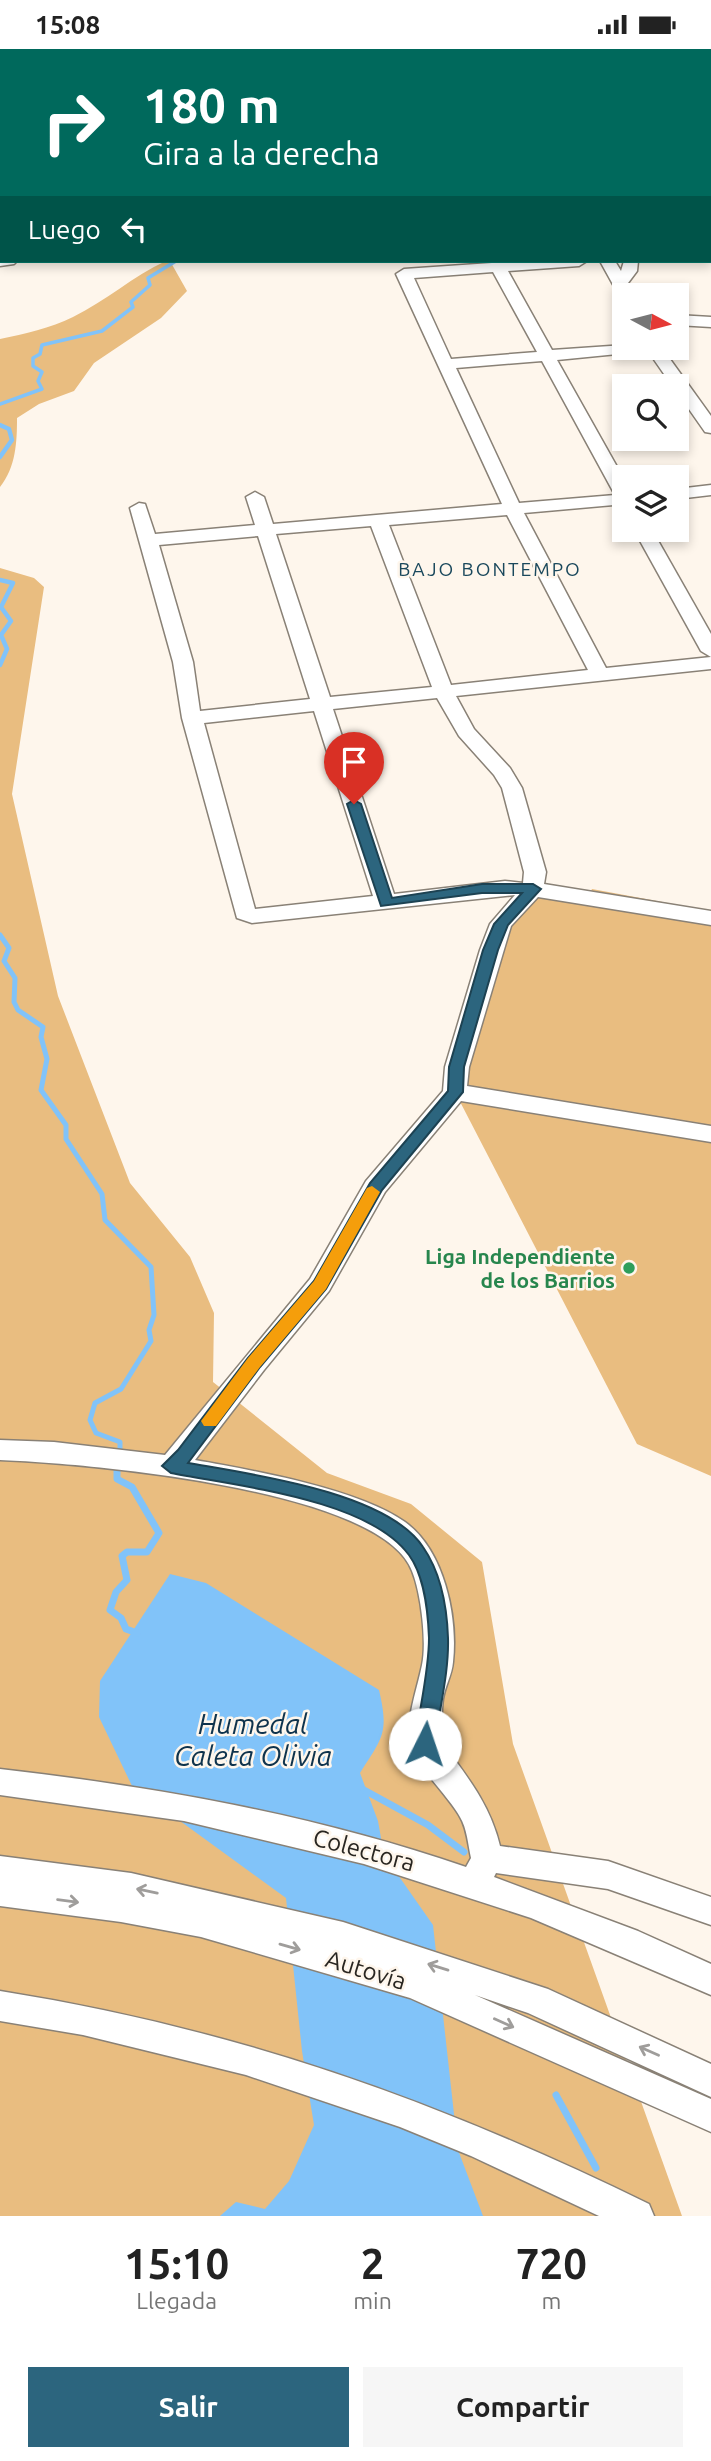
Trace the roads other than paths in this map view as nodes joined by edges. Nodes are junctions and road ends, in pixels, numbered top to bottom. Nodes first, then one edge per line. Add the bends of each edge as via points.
1 (540, 263) edge
2 (609, 263) edge
3 (631, 263) edge
4 (502, 265) edge
5 (621, 283) edge
6 (626, 283) edge
7 (690, 321) edge
8 (711, 322) edge
9 (612, 351) edge
10 (548, 356) junction
11 (447, 363) junction
12 (689, 398) edge
13 (689, 416) edge
14 (708, 420) edge
15 (711, 449) edge
16 (612, 474) edge
17 (711, 490) edge
18 (689, 492) edge
19 (255, 497) dead end
20 (612, 499) edge
21 (139, 508) dead end
22 (513, 509) junction
23 (379, 520) junction
24 (268, 531) junction
25 (148, 540) junction
26 (650, 542) edge
27 (711, 651) edge
28 (711, 663) edge
29 (600, 675) junction
30 (444, 693) junction
31 (321, 705) junction
32 (192, 717) junction
33 (533, 889) junction
34 (386, 903) junction
35 (711, 918) edge
36 (455, 1092) junction
37 (711, 1134) edge
38 (0, 1450) edge
39 (171, 1466) junction
40 (0, 1782) edge
41 (0, 1870) edge
42 (481, 1871) junction
43 (0, 1892) edge
44 (711, 1911) edge
45 (711, 1980) edge
46 (0, 2006) edge
47 (711, 2081) edge
48 (711, 2116) edge
49 (636, 2216) edge

1 - 4 street
2 - 5 street
3 - 6 street
4 - 10 street
4 - 11 street via 404,274
7 - 8 street
9 - 10 street
10 - 11 street
10 - 16 street
11 - 22 street
12 - 14 street
13 - 15 street
17 - 18 street
19 - 24 street
20 - 22 street
21 - 25 street
22 - 23 street
22 - 29 street
23 - 24 street
23 - 30 street
24 - 25 street
24 - 31 street
25 - 32 street via 183,662
26 - 27 street
28 - 29 street
29 - 30 street
30 - 31 street
30 - 33 street via 466,732 512,788 535,872
31 - 32 street
31 - 34 street
32 - 34 street via 245,913
33 - 34 street via 482,888
33 - 35 street
33 - 36 street via 501,924 491,950 457,1067
36 - 37 street
36 - 39 street via 375,1187 320,1285
38 - 39 street
39 - 42 street via 293,1489 351,1508 394,1529 416,1550 427,1571 439,1640 425,1744 478,1819
40 - 42 street, Colectora via 154,1801 267,1823 427,1867
47 -> 41 street, Autovía via 536,2000 343,1937 131,1887
42 - 44 street via 608,1875
42 - 45 street, Colectora
43 -> 48 street, Autovía via 201,1923 416,1985
46 - 49 street via 118,2026 265,2063 461,2136

